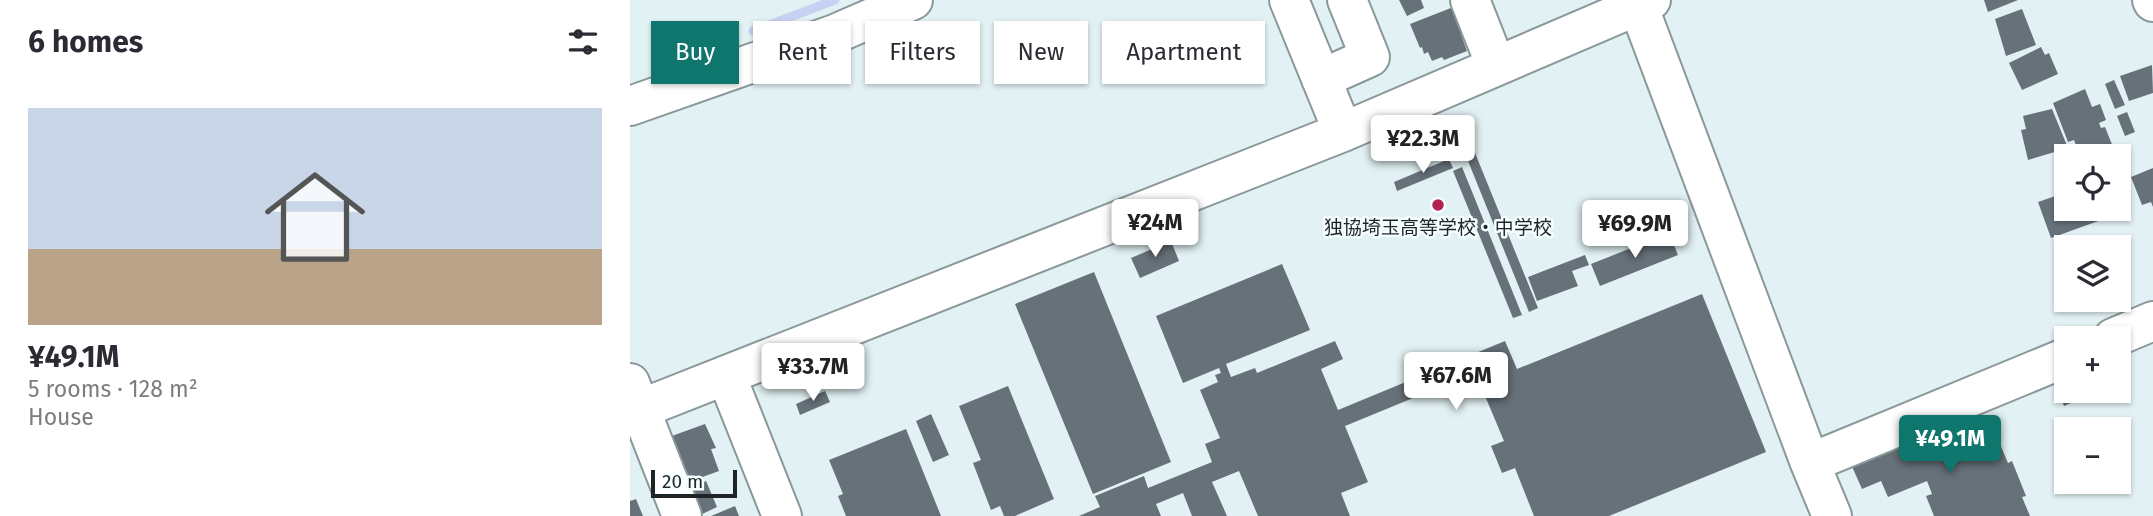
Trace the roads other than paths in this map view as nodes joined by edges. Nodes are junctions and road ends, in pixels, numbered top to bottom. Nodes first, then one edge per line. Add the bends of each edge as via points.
1 (913, 0) edge
2 (1289, 0) edge
3 (1347, 0) edge
4 (1470, 0) edge
5 (1644, 3) edge
6 (1496, 66) junction
7 (1321, 79) junction
8 (630, 106) edge
9 (1343, 132) junction
10 (2153, 321) edge
11 (2131, 330) edge
12 (2054, 362) edge
13 (726, 374) junction
14 (633, 402) edge
15 (1810, 463) junction
16 (682, 516) edge
17 (782, 516) edge
18 (1832, 516) edge

1 - 8 street via 835,34
2 - 7 street
3 - 7 street via 1370,57
4 - 6 street
5 - 6 street
5 - 15 street
6 - 9 street
7 - 9 street
9 - 13 street
10 - 11 street
12 - 15 street
13 - 14 street
13 - 17 street
14 - 16 street
15 - 18 street

